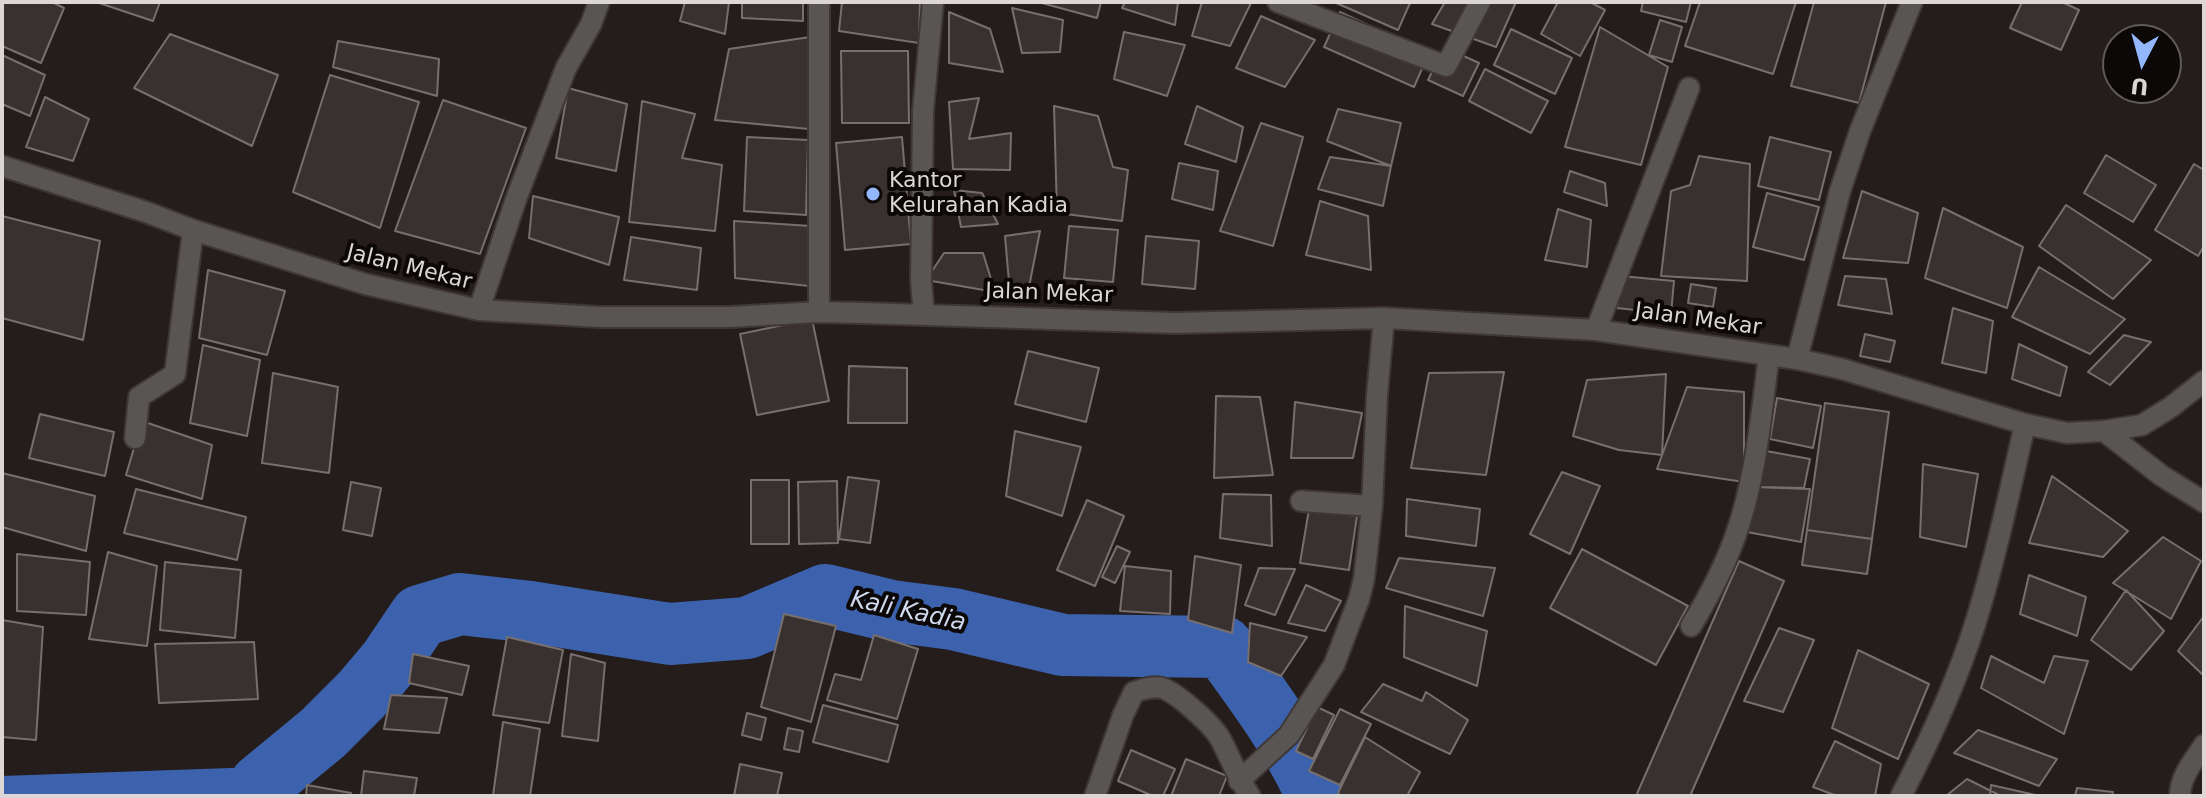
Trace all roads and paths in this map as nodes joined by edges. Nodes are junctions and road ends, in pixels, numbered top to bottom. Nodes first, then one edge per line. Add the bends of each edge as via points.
1 (599, 2) edge
2 (819, 2) edge
3 (933, 2) edge
4 (1278, 2) edge
5 (1480, 2) edge
6 (1912, 2) edge
7 (1689, 88) dead end
8 (2, 166) edge
9 (193, 230) junction
10 (479, 310) junction
11 (819, 312) junction
12 (924, 314) junction
13 (1384, 318) junction
14 (1596, 330) junction
15 (1769, 355) junction
16 (1797, 359) junction
17 (2204, 381) edge
18 (2025, 424) junction
19 (2104, 431) junction
20 (135, 438) dead end
21 (1301, 501) dead end
22 (2204, 502) edge
23 (1372, 506) junction
24 (1691, 626) dead end
25 (2204, 745) edge
26 (1246, 783) edge
27 (1095, 796) edge
28 (1901, 796) edge
29 (2180, 796) edge

1 - 10 street via 566,68
2 - 11 street
3 - 12 street via 923,111
4 - 5 street via 1446,66
6 - 16 street via 1840,191
7 - 14 street
8 - 9 street, Jalan Mekar
9 - 10 street, Jalan Mekar via 365,284
9 - 20 street via 175,374 139,397
10 - 11 street, Jalan Mekar via 600,317
11 - 12 street, Jalan Mekar
12 - 13 street, Jalan Mekar via 1175,323
13 - 14 street, Jalan Mekar
13 - 23 street
14 - 15 street, Jalan Mekar
15 - 16 street, Jalan Mekar
15 - 24 street via 1743,512 1727,557
16 - 18 street, Jalan Mekar
17 - 19 street, Jalan Mekar via 2142,425
18 - 19 street, Jalan Mekar via 2067,433
18 - 28 street via 1975,623 1932,736
19 - 22 street
21 - 23 street
23 - 26 street via 1364,579 1334,665 1289,735
25 - 29 street via 2180,786
26 - 27 street via 1219,737 1197,713 1164,689 1150,688 1134,692

